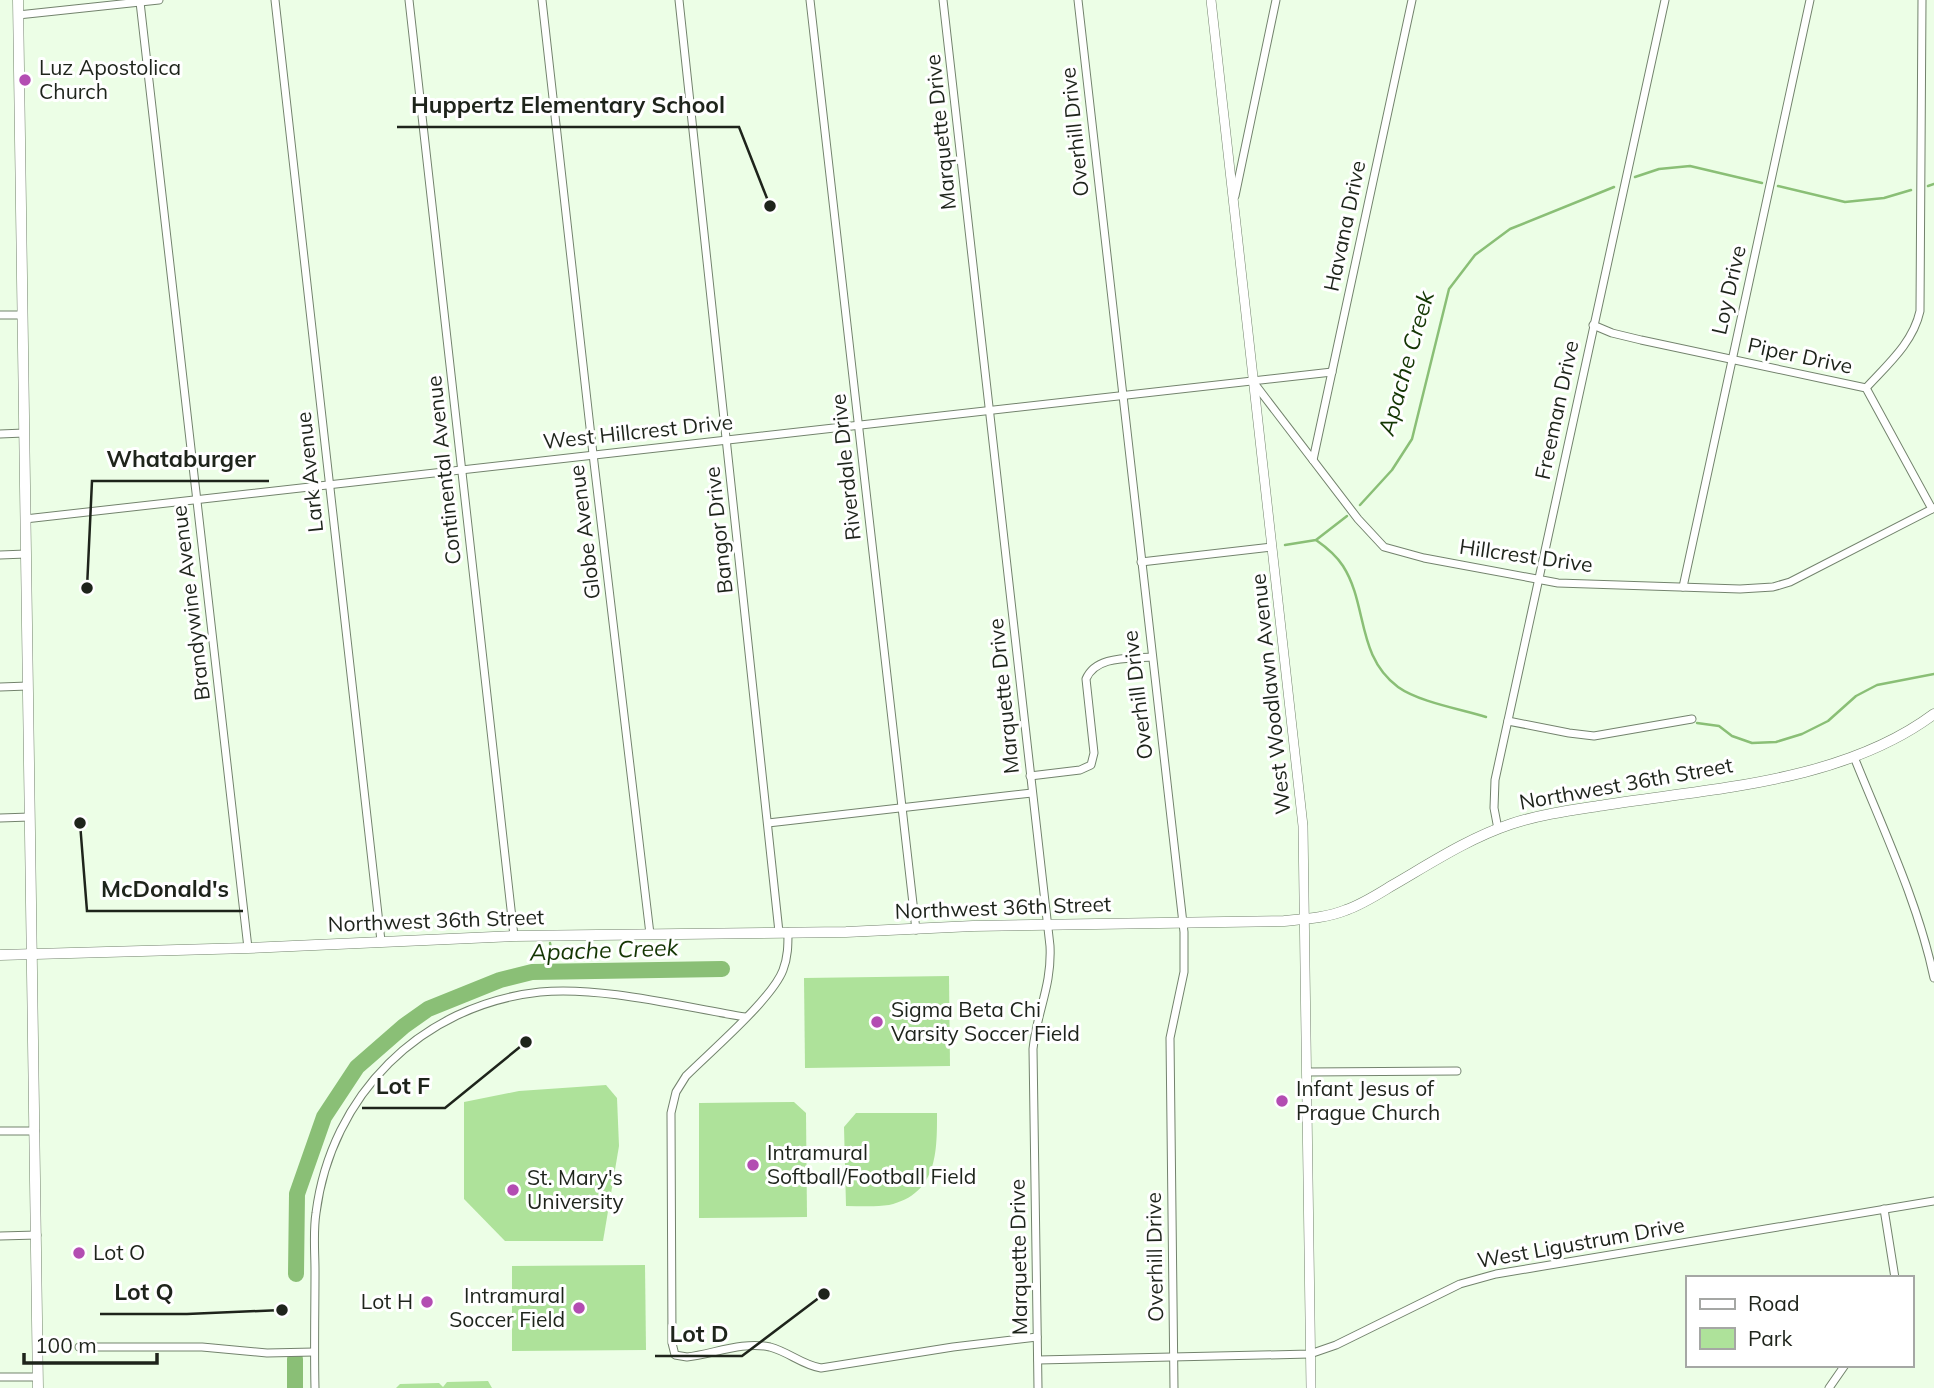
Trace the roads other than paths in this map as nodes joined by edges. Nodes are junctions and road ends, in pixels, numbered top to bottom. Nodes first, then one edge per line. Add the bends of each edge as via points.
1 (18, 0) edge
2 (159, 0) edge
3 (275, 0) edge
4 (409, 0) edge
5 (542, 0) edge
6 (678, 0) edge
7 (810, 0) edge
8 (943, 0) edge
9 (1078, 0) edge
10 (1211, 0) edge
11 (1276, 0) edge
12 (1412, 0) edge
13 (1665, 0) edge
14 (1810, 0) edge
15 (1922, 0) edge
16 (140, 2) junction
17 (18, 15) junction
18 (1234, 200) junction
19 (0, 315) edge
20 (23, 315) junction
21 (1593, 325) junction
22 (1732, 359) junction
23 (1332, 372) junction
24 (1254, 383) junction
25 (1866, 388) junction
26 (1123, 396) junction
27 (990, 412) junction
28 (859, 425) junction
29 (0, 433) edge
30 (24, 433) junction
31 (726, 439) junction
32 (593, 454) junction
33 (1313, 460) junction
34 (462, 469) junction
35 (329, 485) junction
36 (197, 501) junction
37 (1933, 508) edge
38 (25, 519) junction
39 (1272, 547) junction
40 (26, 554) junction
41 (0, 555) edge
42 (1142, 562) junction
43 (1537, 580) junction
44 (1683, 587) junction
45 (1151, 657) junction
46 (28, 686) junction
47 (0, 687) edge
48 (1934, 714) edge
49 (1692, 719) dead end
50 (1508, 721) junction
51 (1854, 757) junction
52 (1030, 776) junction
53 (1032, 793) junction
54 (901, 808) junction
55 (30, 817) junction
56 (0, 818) edge
57 (768, 822) junction
58 (1498, 829) junction
59 (1305, 919) junction
60 (1183, 923) junction
61 (1049, 925) junction
62 (916, 930) junction
63 (783, 932) junction
64 (650, 934) junction
65 (514, 936) junction
66 (381, 941) junction
67 (248, 948) junction
68 (32, 954) junction
69 (0, 955) edge
70 (1934, 978) edge
71 (745, 1017) junction
72 (1457, 1071) dead end
73 (1307, 1072) junction
74 (0, 1131) edge
75 (35, 1131) junction
76 (1934, 1201) edge
77 (1884, 1209) junction
78 (37, 1235) junction
79 (0, 1236) edge
80 (1895, 1276) edge
81 (1037, 1337) junction
82 (79, 1347) dead end
83 (314, 1353) junction
84 (1310, 1354) junction
85 (1173, 1358) junction
86 (1038, 1360) junction
87 (1844, 1367) edge
88 (0, 1377) edge
89 (38, 1382) edge
90 (315, 1388) edge
91 (1038, 1388) edge
92 (1174, 1388) edge
93 (1311, 1388) edge
94 (1829, 1388) edge

1 - 17 main road
2 - 16 street
3 - 35 street, Lark Avenue
4 - 34 street, Continental Avenue
5 - 32 street, Globe Avenue
6 - 31 street, Bangor Drive
7 - 28 street, Riverdale Drive
8 - 27 street, Marquette Drive
9 - 26 street, Overhill Drive
10 - 18 street, West Woodlawn Avenue
11 - 18 street
12 - 23 street, Havana Drive
13 - 21 street, Freeman Drive
14 - 22 street, Loy Drive
15 - 25 street via 1920,311 1903,348
16 - 17 street
16 - 36 street, Brandywine Avenue
17 - 20 main road
18 - 24 street, West Woodlawn Avenue
19 - 20 street
20 - 30 main road
21 - 22 street, Piper Drive
21 - 43 street, Freeman Drive
22 - 25 street, Piper Drive
22 - 44 street, Loy Drive
23 - 24 street
23 - 33 street, Havana Drive
24 - 26 street, West Hillcrest Drive
24 - 33 street, Hillcrest Drive
24 - 39 street, West Woodlawn Avenue
25 - 37 street, Piper Drive
26 - 27 street, West Hillcrest Drive
26 - 42 street, Overhill Drive
27 - 28 street, West Hillcrest Drive
27 - 52 street, Marquette Drive
28 - 31 street, West Hillcrest Drive
28 - 54 street, Riverdale Drive
29 - 30 street
30 - 38 main road
31 - 32 street, West Hillcrest Drive
31 - 57 street, Bangor Drive
32 - 34 street, West Hillcrest Drive
32 - 64 street, Globe Avenue
33 - 43 street, Hillcrest Drive via 1384,547
34 - 35 street, West Hillcrest Drive
34 - 65 street, Continental Avenue
35 - 36 street, West Hillcrest Drive
35 - 66 street, Lark Avenue
36 - 38 street, West Hillcrest Drive
36 - 67 street, Brandywine Avenue
37 - 44 street, Hillcrest Drive via 1782,585
38 - 40 main road
39 - 42 street
39 - 59 street, West Woodlawn Avenue via 1303,825
40 - 41 street
40 - 46 main road
42 - 45 street, Overhill Drive
43 - 44 street, Hillcrest Drive
43 - 50 street, Freeman Drive
45 - 52 street via 1101,663 1088,674 1091,765
45 - 60 street, Overhill Drive
46 - 47 street
46 - 55 main road
48 - 51 main road, Northwest 36th Street
49 - 50 street via 1594,736
50 - 58 street, Freeman Drive via 1494,795
51 - 58 main road, Northwest 36th Street via 1800,774 1556,813
51 - 70 street via 1911,901
52 - 53 street, Marquette Drive
53 - 54 street
53 - 61 street, Marquette Drive
54 - 57 street
54 - 62 street, Riverdale Drive
55 - 56 street
55 - 68 main road
57 - 63 street, Bangor Drive
58 - 59 main road, Northwest 36th Street via 1358,905
59 - 60 main road, Northwest 36th Street
59 - 73 street, West Woodlawn Avenue
60 - 61 main road, Northwest 36th Street
60 - 85 street, Overhill Drive via 1184,972 1170,1038
61 - 62 main road, Northwest 36th Street
61 - 81 street, Marquette Drive via 1049,981 1033,1049
62 - 63 main road, Northwest 36th Street
63 - 64 main road, Northwest 36th Street
63 - 71 street, Bangor Drive via 788,953 783,971
64 - 65 main road, Northwest 36th Street
65 - 66 main road, Northwest 36th Street
66 - 67 main road, Northwest 36th Street
67 - 68 main road, Northwest 36th Street
68 - 69 main road, Northwest 36th Street
68 - 75 main road
71 - 81 street, Bangor Drive via 686,1076 671,1113 675,1355 759,1346 821,1368
71 - 83 street via 594,992 540,992 459,1014 397,1054 351,1109 325,1171 316,1214
72 - 73 street
73 - 84 street, West Woodlawn Avenue
74 - 75 street
75 - 78 main road
76 - 77 street, West Ligustrum Drive
77 - 80 street
77 - 84 street, West Ligustrum Drive via 1488,1275
78 - 79 street
78 - 89 main road
81 - 86 street, Marquette Drive
82 - 83 street
83 - 90 street
84 - 85 street, West Ligustrum Drive
84 - 93 street, West Woodlawn Avenue
85 - 86 street, West Ligustrum Drive
85 - 92 street, Overhill Drive
86 - 91 street, Marquette Drive
87 - 94 street
88 - 89 street

